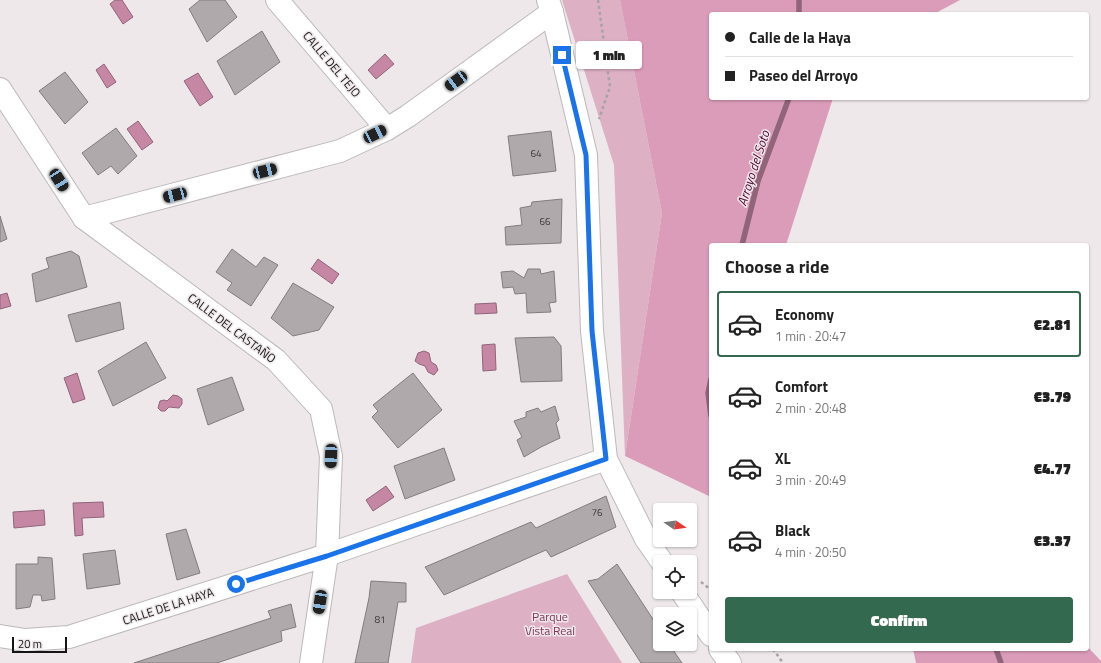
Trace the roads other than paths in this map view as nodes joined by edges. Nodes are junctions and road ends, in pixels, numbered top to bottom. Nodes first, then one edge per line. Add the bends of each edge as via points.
1 (277, 0) edge
2 (550, 6) edge
3 (0, 89) edge
4 (387, 129) junction
5 (84, 218) junction
6 (606, 459) junction
7 (657, 555) edge
8 (327, 556) junction
9 (687, 599) edge
10 (709, 632) edge
11 (0, 636) edge
12 (721, 651) edge
13 (311, 663) edge
14 (730, 663) edge

1 - 4 street, CALLE DEL TEJO
2 - 4 street via 408,116
2 - 6 street via 586,155 592,331
3 - 5 street
4 - 5 street via 340,151
5 - 8 street, CALLE DEL CASTAÑO via 276,360 321,409 331,456
6 - 7 street via 646,539
6 - 8 street, CALLE DE LA HAYA
8 - 11 street, CALLE DE LA HAYA via 70,637 25,640
8 - 13 street, CALLE DEL CASTAÑO
9 - 10 street
12 - 14 street

